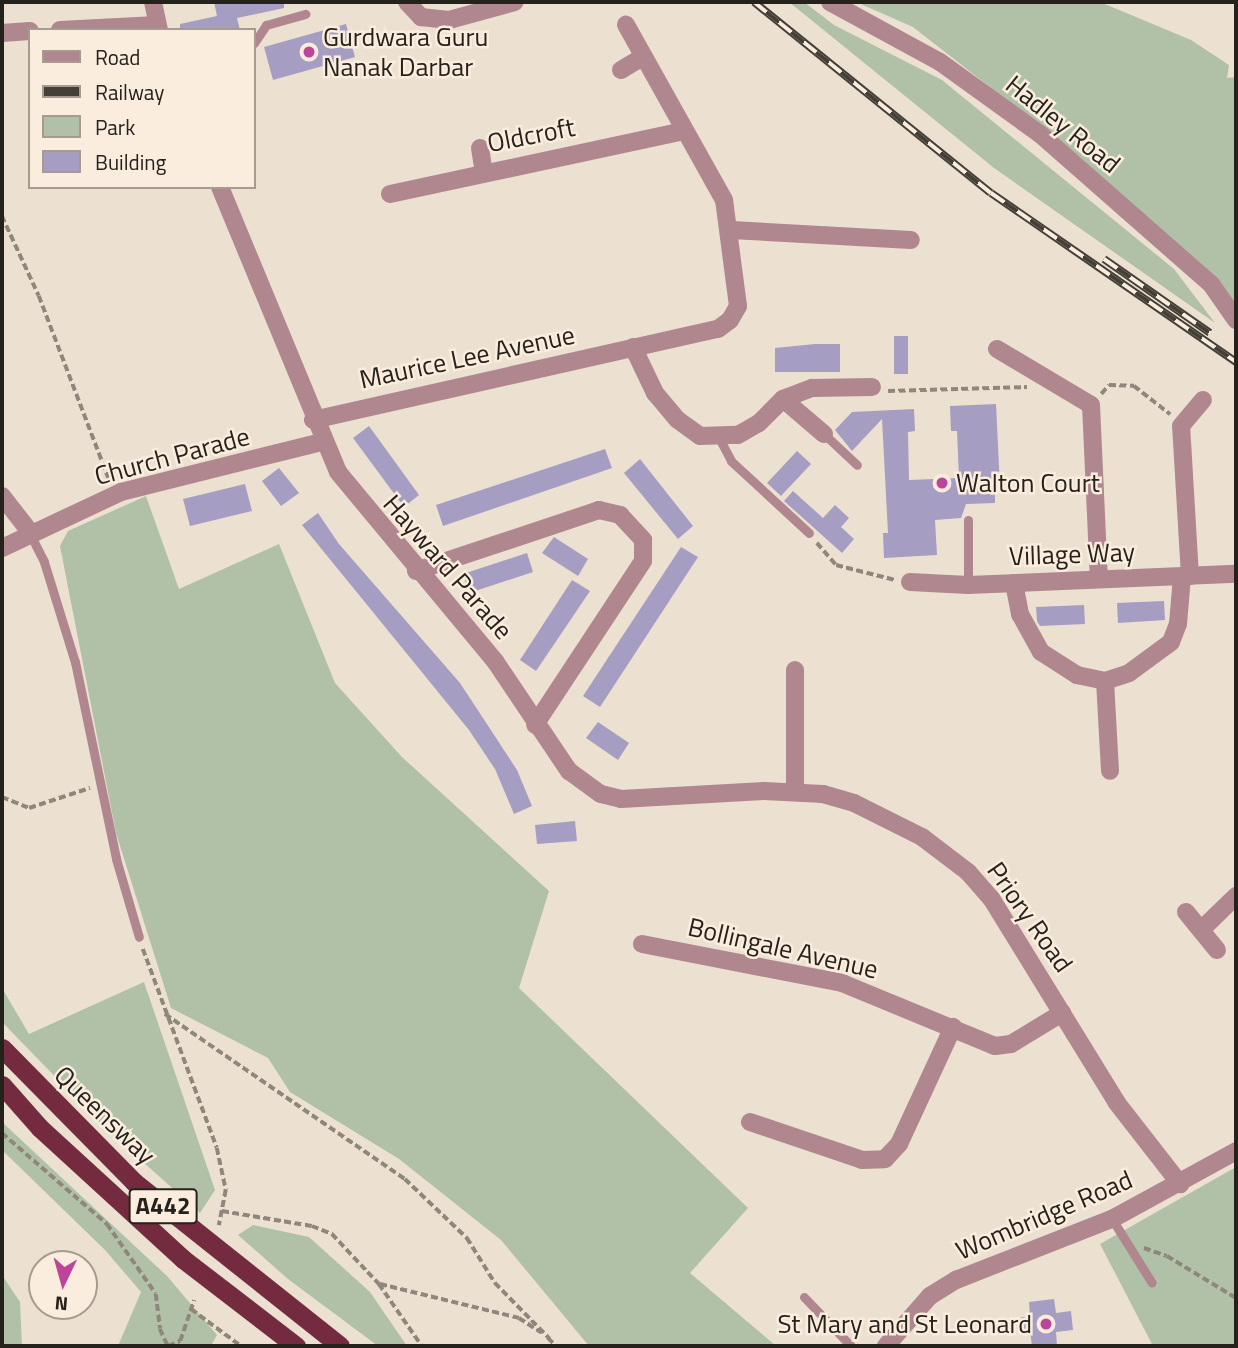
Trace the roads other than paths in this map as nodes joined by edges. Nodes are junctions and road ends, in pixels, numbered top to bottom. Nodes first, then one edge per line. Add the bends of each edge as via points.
1 (153, 2) edge
2 (407, 2) edge
3 (515, 2) edge
4 (830, 2) edge
5 (305, 15) dead end
6 (626, 25) dead end
7 (158, 27) edge
8 (125, 28) edge
9 (28, 31) edge
10 (2, 33) edge
11 (256, 40) edge
12 (643, 57) junction
13 (621, 70) dead end
14 (684, 131) junction
15 (480, 148) dead end
16 (484, 172) junction
17 (220, 189) edge
18 (390, 194) dead end
19 (731, 230) junction
20 (912, 240) dead end
21 (1236, 320) edge
22 (633, 347) junction
23 (997, 349) dead end
24 (872, 387) road end
25 (783, 399) junction
26 (1203, 400) dead end
27 (313, 420) junction
28 (824, 434) joint
29 (719, 438) junction
30 (322, 442) junction
31 (857, 465) dead end
32 (2, 496) edge
33 (968, 520) dead end
34 (30, 532) junction
35 (809, 533) road end
36 (2, 548) edge
37 (415, 571) junction
38 (1236, 574) edge
39 (1186, 576) junction
40 (1099, 579) junction
41 (910, 582) road end
42 (1014, 583) junction
43 (968, 585) junction
44 (794, 670) dead end
45 (1105, 681) junction
46 (535, 725) junction
47 (1110, 771) dead end
48 (795, 791) junction
49 (1236, 896) edge
50 (1186, 912) dead end
51 (1201, 930) junction
52 (139, 937) road end
53 (642, 944) dead end
54 (1217, 950) dead end
55 (1062, 1013) junction
56 (953, 1027) junction
57 (2, 1048) edge
58 (2, 1085) edge
59 (750, 1122) dead end
60 (1236, 1151) edge
61 (1180, 1184) junction
62 (1112, 1219) junction
63 (1152, 1283) dead end
64 (804, 1297) dead end
65 (296, 1346) edge
66 (340, 1346) edge
67 (851, 1346) edge
68 (886, 1346) edge

1 - 7 street
2 - 3 street via 421,17 449,20
4 - 21 street, Hadley Road via 940,62 1040,134 1211,284
5 - 11 lane via 266,25
6 - 12 street
7 - 8 street
9 - 10 street
12 - 13 street
12 - 14 street
14 - 16 street, Oldcroft
14 - 19 street via 724,200
15 - 16 street
16 - 18 street, Oldcroft
17 - 27 street
19 - 20 street
19 - 22 street via 738,306 730,320 718,329
22 - 27 street, Maurice Lee Avenue
22 - 29 street via 655,393 678,420 700,436
23 - 40 street via 1091,405
24 - 25 street via 812,388
25 - 28 street
25 - 29 street via 759,423
26 - 39 street via 1181,426
27 - 30 street, Hayward Parade
28 - 31 lane
29 - 35 lane via 731,461
30 - 34 street, Church Parade via 114,494
30 - 37 street, Hayward Parade via 357,501
32 - 34 street
33 - 43 lane
34 - 36 street, Church Parade
34 - 52 lane via 75,663 99,785
37 - 46 street, Hayward Parade via 495,661
37 - 46 street via 599,510 620,515 643,540 643,561
38 - 39 street, Village Way
39 - 40 street, Village Way
39 - 45 street via 1171,642 1129,673
40 - 42 street, Village Way
41 - 43 street, Village Way
42 - 43 street, Village Way
42 - 45 street via 1020,614 1041,652 1077,675
44 - 48 street
45 - 47 street
46 - 48 street, Priory Road via 569,771 601,794 621,799
48 - 55 street, Priory Road via 854,803 949,856 999,909
49 - 51 street
50 - 51 street
51 - 54 street
53 - 56 street, Bollingale Avenue via 842,984
55 - 56 street, Bollingale Avenue via 1006,1046
55 - 61 street, Priory Road via 1117,1103
56 - 59 street via 899,1144 885,1159 876,1161
57 - 66 highway, Queensway / A442 via 134,1182
58 - 65 highway, Queensway / A442 via 40,1128 183,1259
60 - 61 street, Wombridge Road
61 - 62 street, Wombridge Road
62 - 63 lane
62 - 68 street, Wombridge Road via 956,1280 930,1296
64 - 67 lane

